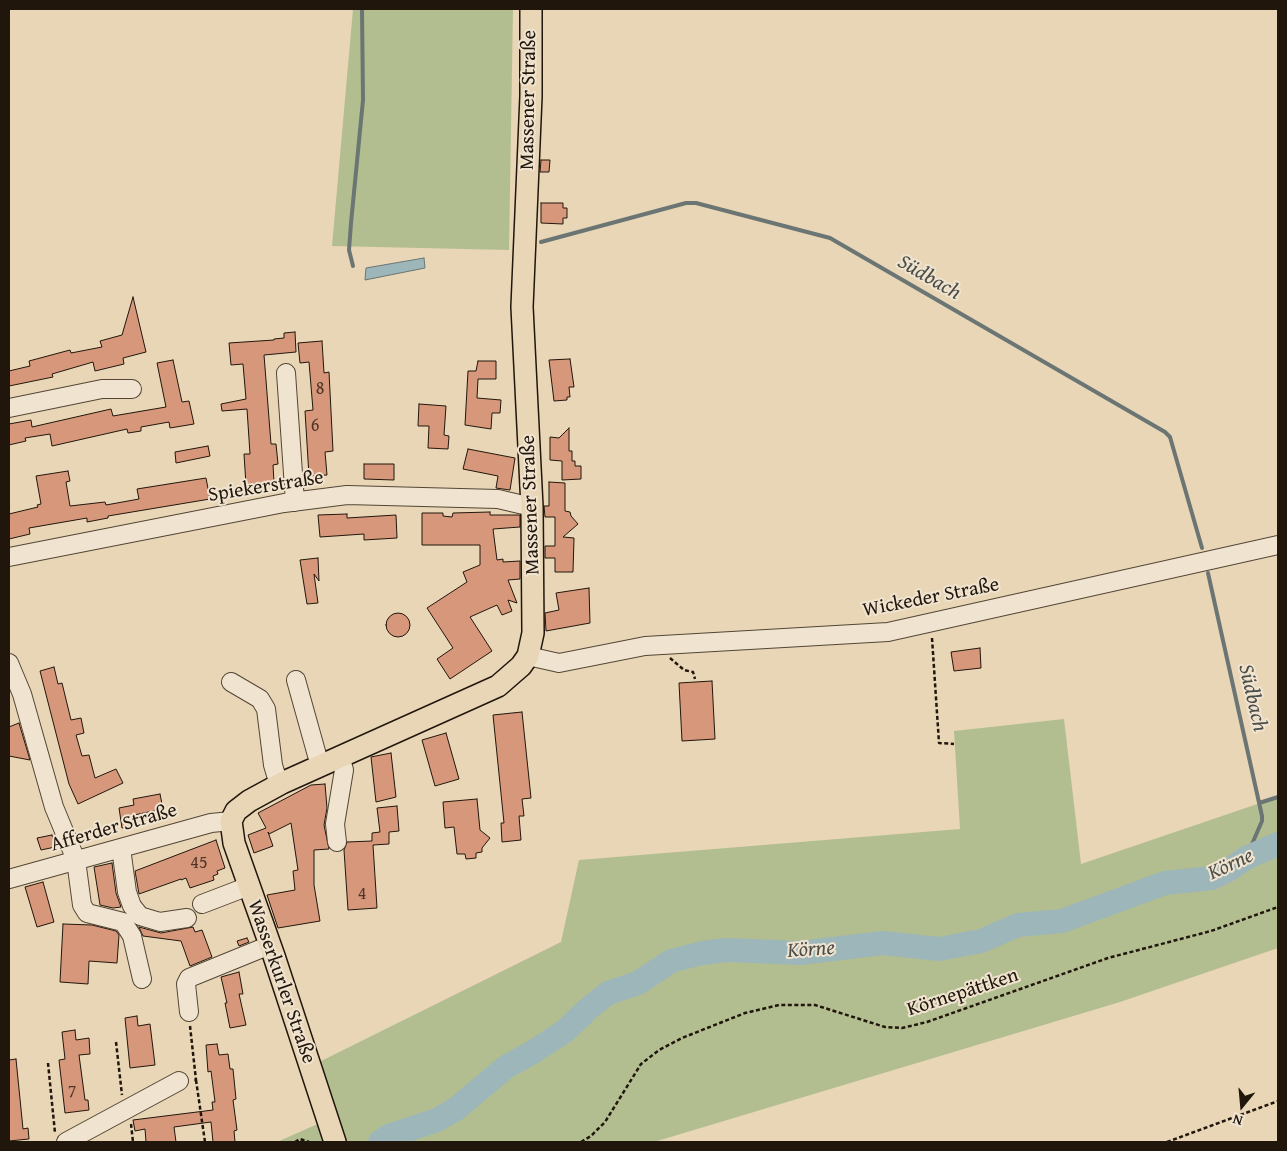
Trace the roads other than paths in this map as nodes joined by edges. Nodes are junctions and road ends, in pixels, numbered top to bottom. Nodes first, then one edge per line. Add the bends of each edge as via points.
1 (531, 9) edge
2 (286, 373) dead end
3 (132, 389) dead end
4 (9, 408) edge
5 (294, 502) junction
6 (532, 507) junction
7 (1278, 544) edge
8 (9, 557) edge
9 (528, 656) junction
10 (9, 662) edge
11 (296, 680) dead end
12 (231, 682) dead end
13 (340, 756) junction
14 (320, 766) junction
15 (279, 785) junction
16 (231, 821) junction
17 (337, 842) dead end
18 (122, 848) junction
19 (76, 860) junction
20 (9, 879) edge
21 (249, 886) junction
22 (202, 904) dead end
23 (187, 918) dead end
24 (270, 945) junction
25 (142, 979) dead end
26 (189, 1012) road end
27 (179, 1081) road end
28 (66, 1142) edge
29 (334, 1142) edge

1 - 6 main road, Massener Straße via 531,96 522,307
2 - 5 street
3 - 4 street via 102,388
5 - 6 street, Spiekerstraße via 360,496 498,499
5 - 8 street, Spiekerstraße
6 - 9 main road, Massener Straße via 533,624
7 - 9 street, Wickeder Straße via 888,632 665,645 624,649 559,663
9 - 13 main road via 498,686
10 - 19 street via 22,694 54,808
11 - 14 street
12 - 15 street via 260,699 266,709 273,765
13 - 14 main road
13 - 17 street via 344,770 335,824
14 - 15 main road
15 - 16 main road via 249,801 236,811
16 - 18 street, Afferder Straße via 211,823
16 - 21 main road, Wasserkurler Straße via 231,834
18 - 19 street, Afferder Straße
18 - 23 street via 127,892 140,916 160,922
19 - 20 street, Afferder Straße
19 - 25 street via 82,905 87,913 123,922 132,936
21 - 22 street
21 - 24 main road, Wasserkurler Straße
24 - 26 street via 189,978 186,984
24 - 29 main road, Wasserkurler Straße
27 - 28 street

